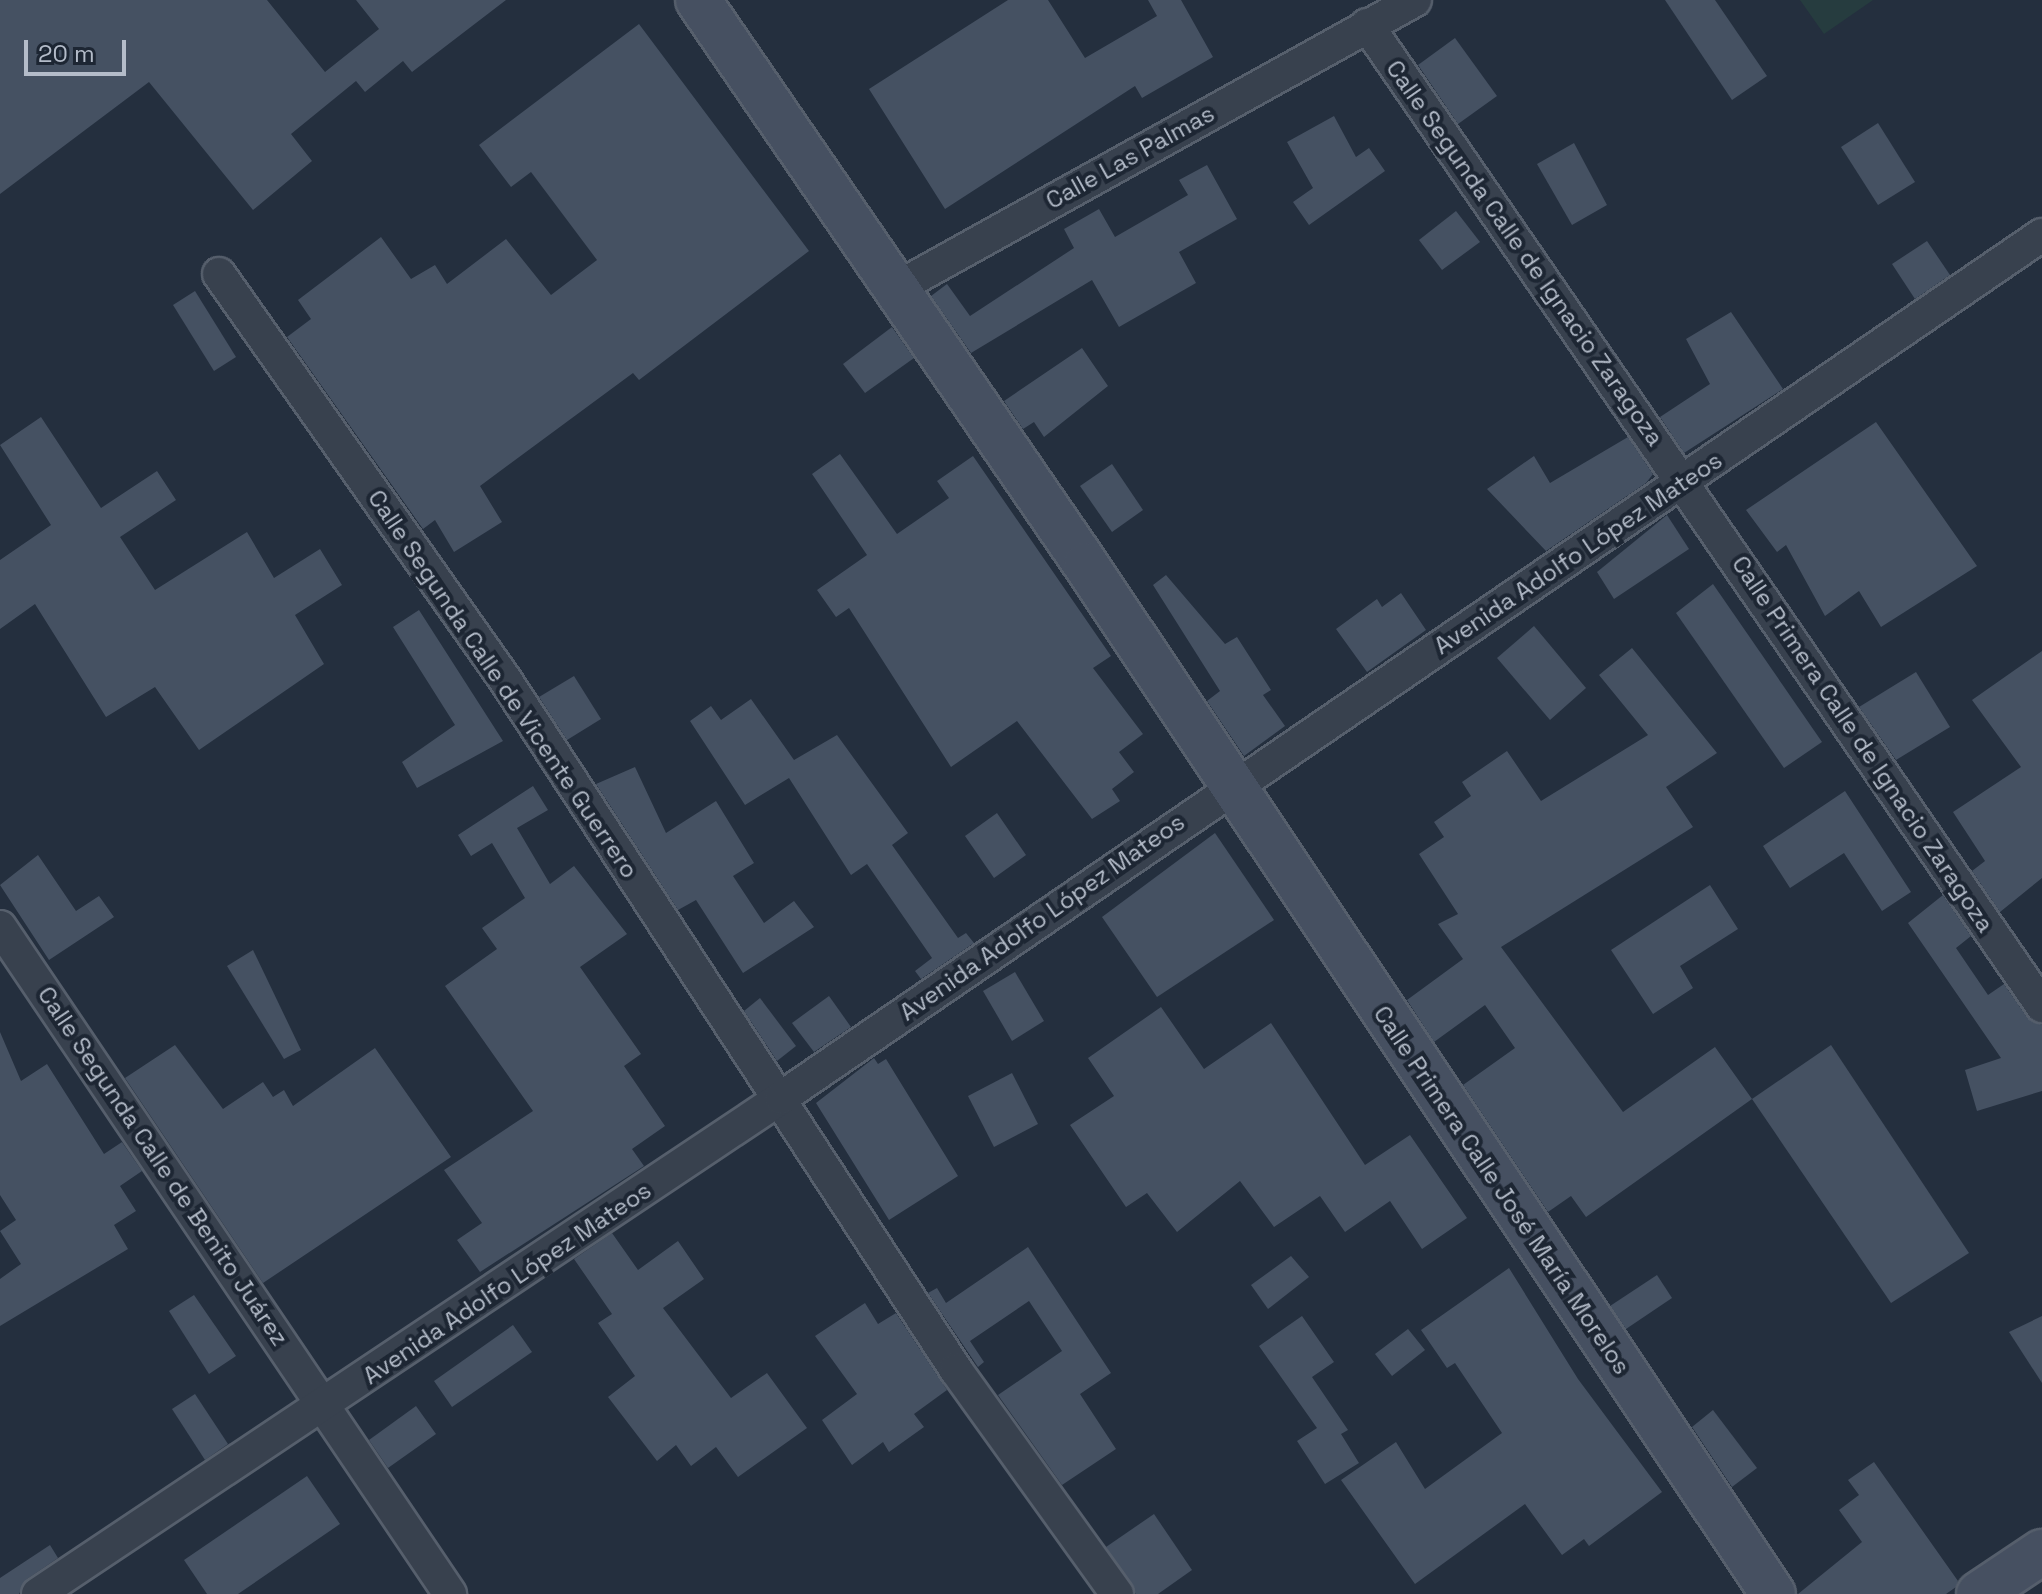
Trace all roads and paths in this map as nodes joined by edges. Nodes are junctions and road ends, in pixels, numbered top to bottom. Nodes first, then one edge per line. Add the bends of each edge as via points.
1 (698, 0) edge
2 (1415, 0) edge
3 (1367, 25) junction
4 (2042, 235) edge
5 (219, 274) dead end
6 (893, 290) junction
7 (1684, 482) junction
8 (1232, 786) junction
9 (0, 927) edge
10 (2042, 1006) edge
11 (781, 1098) junction
12 (326, 1405) junction
13 (2042, 1552) edge
14 (38, 1594) edge
15 (450, 1594) edge
16 (1117, 1594) edge
17 (1773, 1594) edge
18 (1979, 1594) edge

1 - 6 street, Calle Primera Calle José María Morelos
2 - 3 street, Calle Las Palmas
3 - 6 street, Calle Las Palmas
3 - 7 street, Calle Segunda Calle de Ignacio Zaragoza
4 - 7 street, Avenida Adolfo López Mateos
5 - 11 street, Calle Segunda Calle de Vicente Guerrero via 506,681
6 - 8 street, Calle Primera Calle José María Morelos
7 - 8 street, Avenida Adolfo López Mateos
7 - 10 street, Calle Primera Calle de Ignacio Zaragoza
8 - 11 street, Avenida Adolfo López Mateos
8 - 17 street, Calle Primera Calle José María Morelos
9 - 12 street, Calle Segunda Calle de Benito Juárez
11 - 12 street, Avenida Adolfo López Mateos
11 - 16 street, Calle Segunda Calle de Vicente Guerrero via 956,1370
12 - 14 street, Avenida Adolfo López Mateos
12 - 15 street, Calle Segunda Calle de Benito Juárez
13 - 18 street

